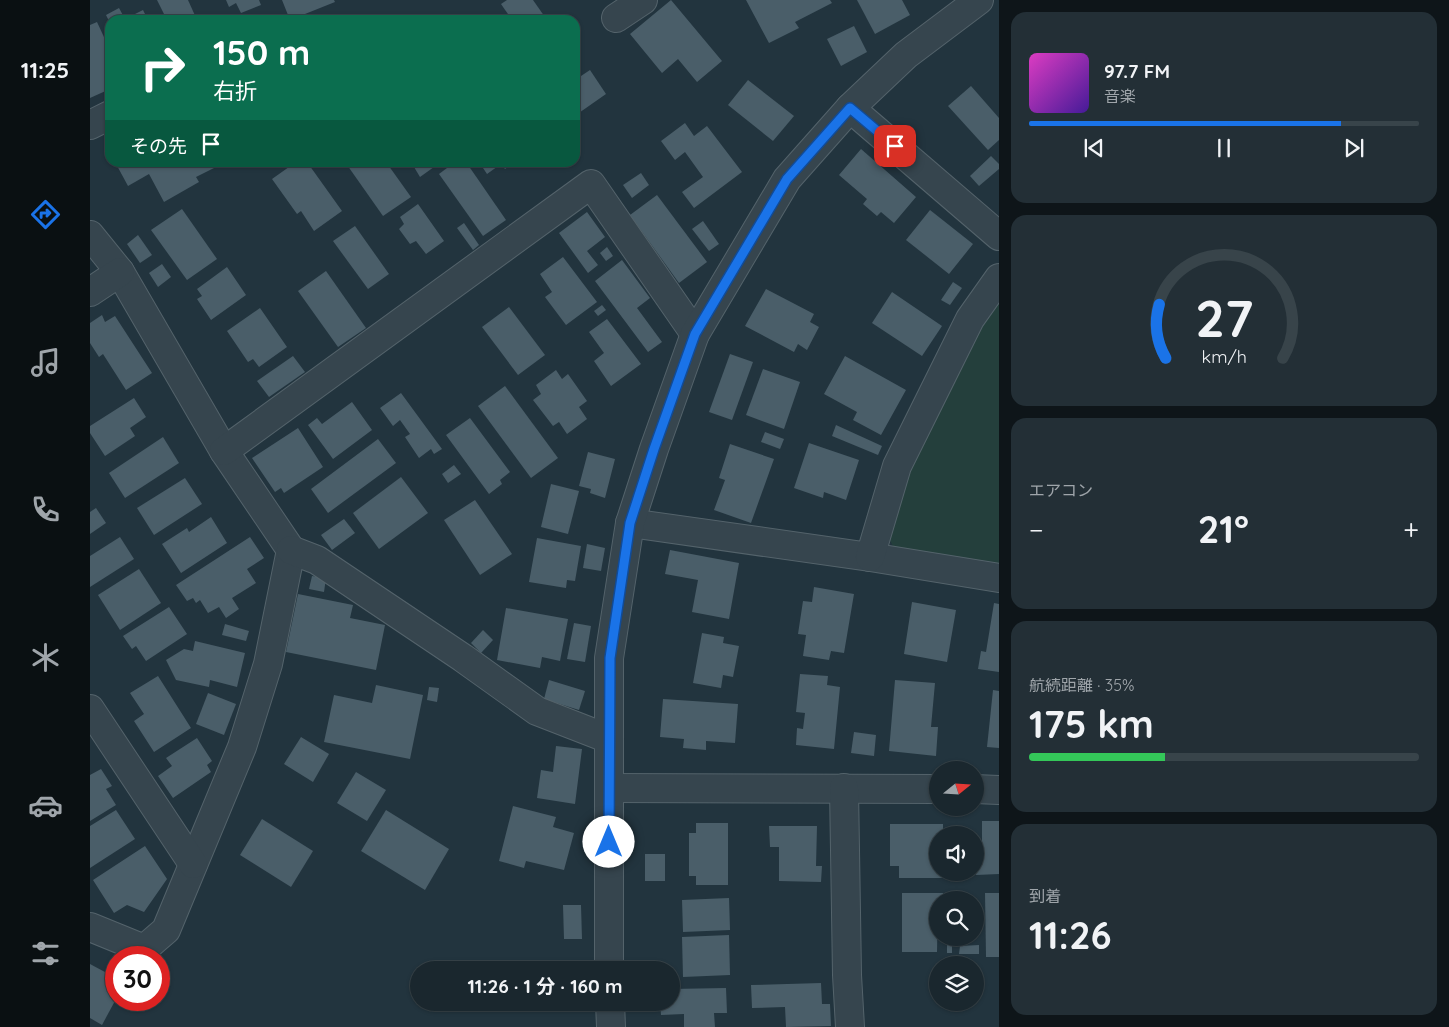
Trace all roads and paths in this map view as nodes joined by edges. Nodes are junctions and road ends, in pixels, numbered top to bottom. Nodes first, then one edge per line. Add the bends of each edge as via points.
1 (643, 0) edge
2 (979, 0) edge
3 (616, 18) dead end
4 (850, 108) junction
5 (105, 118) edge
6 (90, 125) edge
7 (90, 235) edge
8 (999, 236) edge
9 (120, 272) junction
10 (999, 278) edge
11 (90, 292) edge
12 (695, 334) junction
13 (224, 451) junction
14 (630, 523) junction
15 (291, 550) junction
16 (870, 557) junction
17 (999, 578) edge
18 (90, 709) edge
19 (609, 739) junction
20 (609, 788) junction
21 (844, 788) junction
22 (929, 789) edge
23 (984, 789) edge
24 (999, 790) edge
25 (193, 864) junction
26 (90, 926) edge
27 (609, 961) edge
28 (610, 1011) edge
29 (611, 1027) edge
30 (850, 1027) edge

1 - 3 street
2 - 4 street via 906,54
4 - 8 street
4 - 12 street via 787,179
5 - 6 street
7 - 9 street
9 - 11 street
9 - 13 street
10 - 16 street via 970,318 897,466
12 - 13 street via 591,184
12 - 14 street
13 - 15 street
14 - 16 street
14 - 19 street via 610,658
15 - 19 street via 317,560 537,711
15 - 25 street via 268,664 242,747
16 - 17 street
18 - 25 street
19 - 20 street
20 - 21 street
20 - 27 street
21 - 22 street
21 - 30 street
23 - 24 street
25 - 26 street via 166,930 144,949
28 - 29 street

